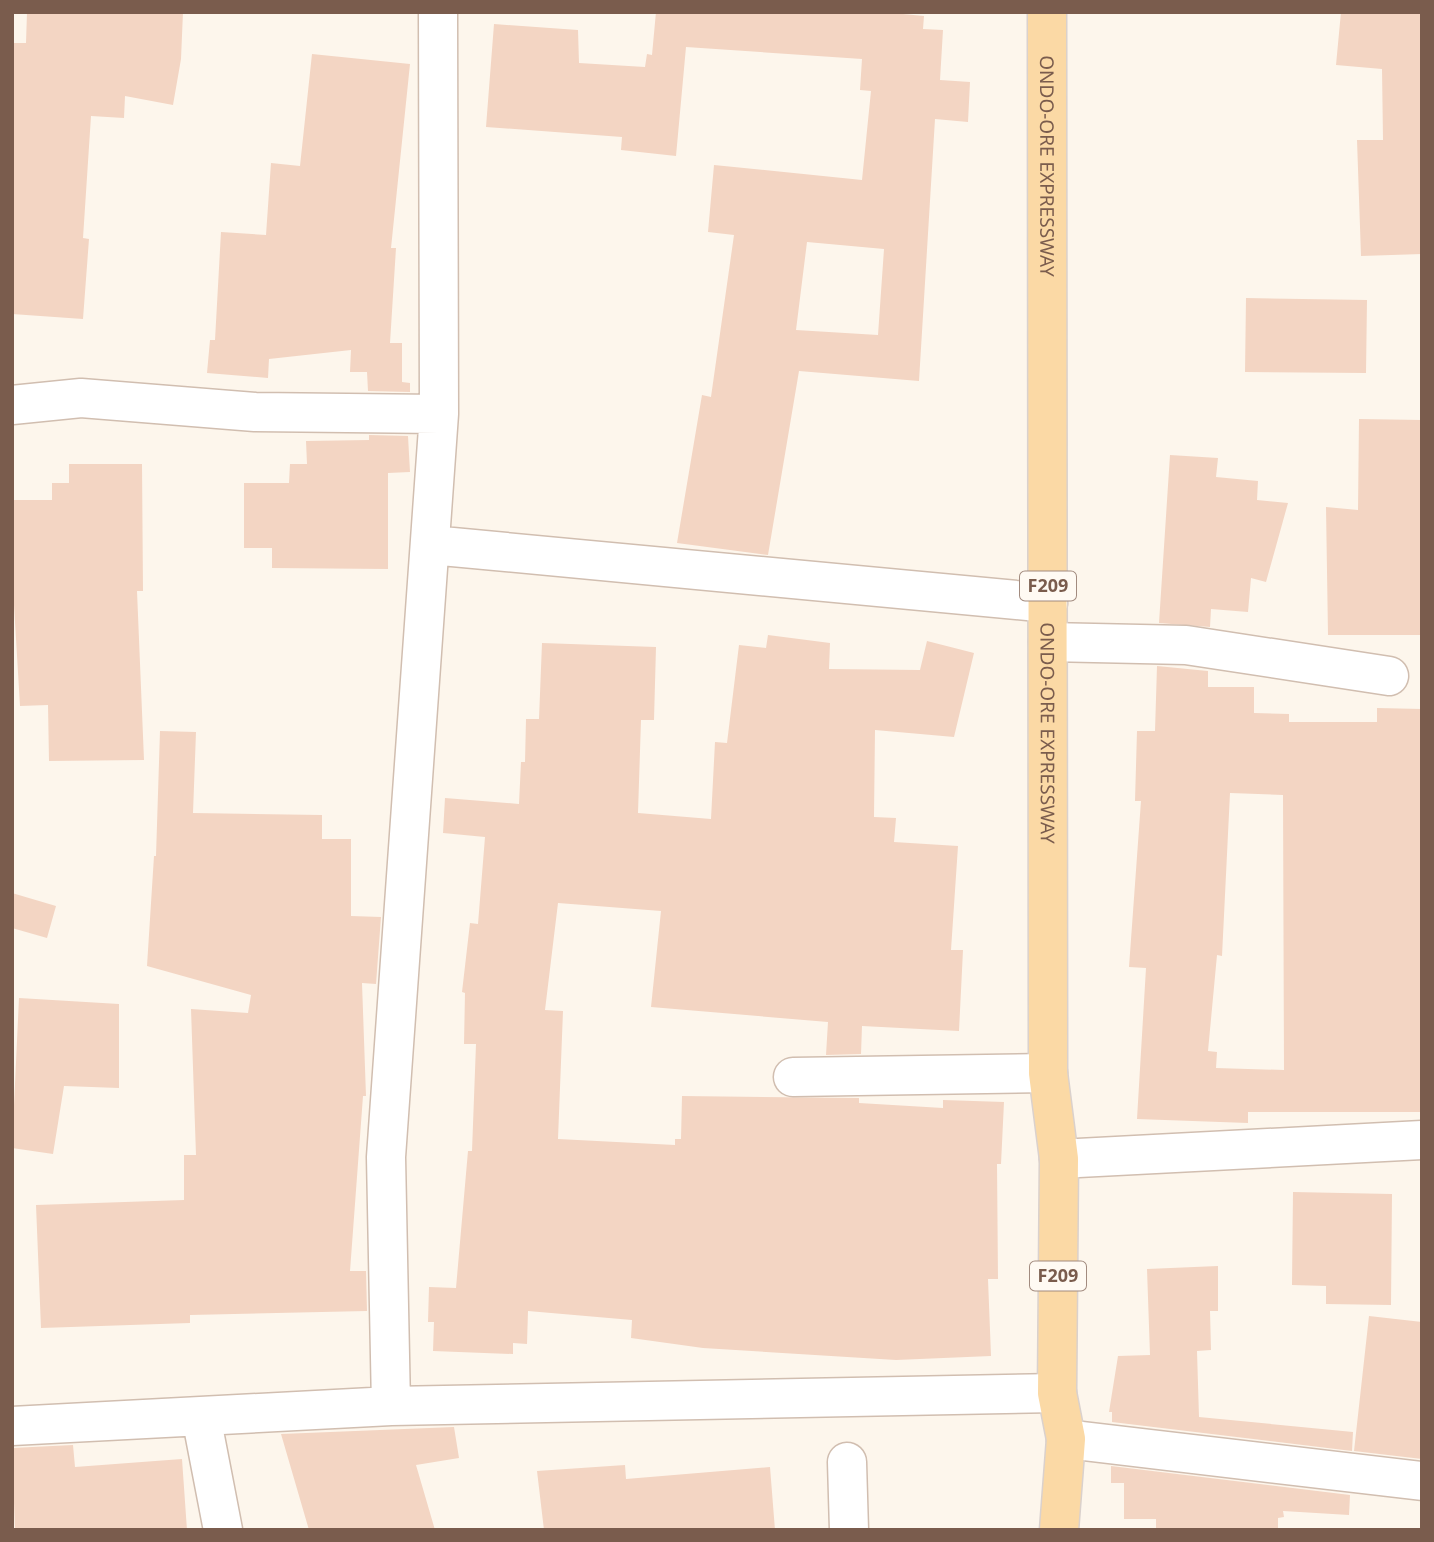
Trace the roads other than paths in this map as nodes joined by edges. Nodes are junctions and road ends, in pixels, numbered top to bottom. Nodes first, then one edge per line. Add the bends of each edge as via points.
1 (438, 12) edge
2 (1047, 12) edge
3 (12, 405) edge
4 (439, 414) junction
5 (431, 545) junction
6 (1048, 603) junction
7 (1048, 642) junction
8 (1389, 676) dead end
9 (1048, 1073) junction
10 (793, 1077) dead end
11 (1422, 1140) edge
12 (1059, 1159) junction
13 (1057, 1392) junction
14 (391, 1406) junction
15 (201, 1416) junction
16 (12, 1426) edge
17 (1066, 1439) junction
18 (847, 1462) dead end
19 (1422, 1481) edge
20 (223, 1530) edge
21 (849, 1530) edge
22 (1059, 1530) edge

1 - 4 street
2 - 6 main road, ONDO-ORE EXPRESSWAY / F209
3 - 4 street via 81,398 254,412
4 - 5 street
5 - 6 street
5 - 14 street via 386,1157
6 - 7 main road, ONDO-ORE EXPRESSWAY / F209
7 - 8 street via 1186,645
7 - 9 main road, ONDO-ORE EXPRESSWAY / F209
9 - 10 street
9 - 12 main road, ONDO-ORE EXPRESSWAY / F209
11 - 12 street
12 - 13 main road, F209
13 - 14 street
13 - 17 main road, F209
14 - 15 street
15 - 16 street
15 - 20 street
17 - 19 street
17 - 22 main road, F209
18 - 21 street

